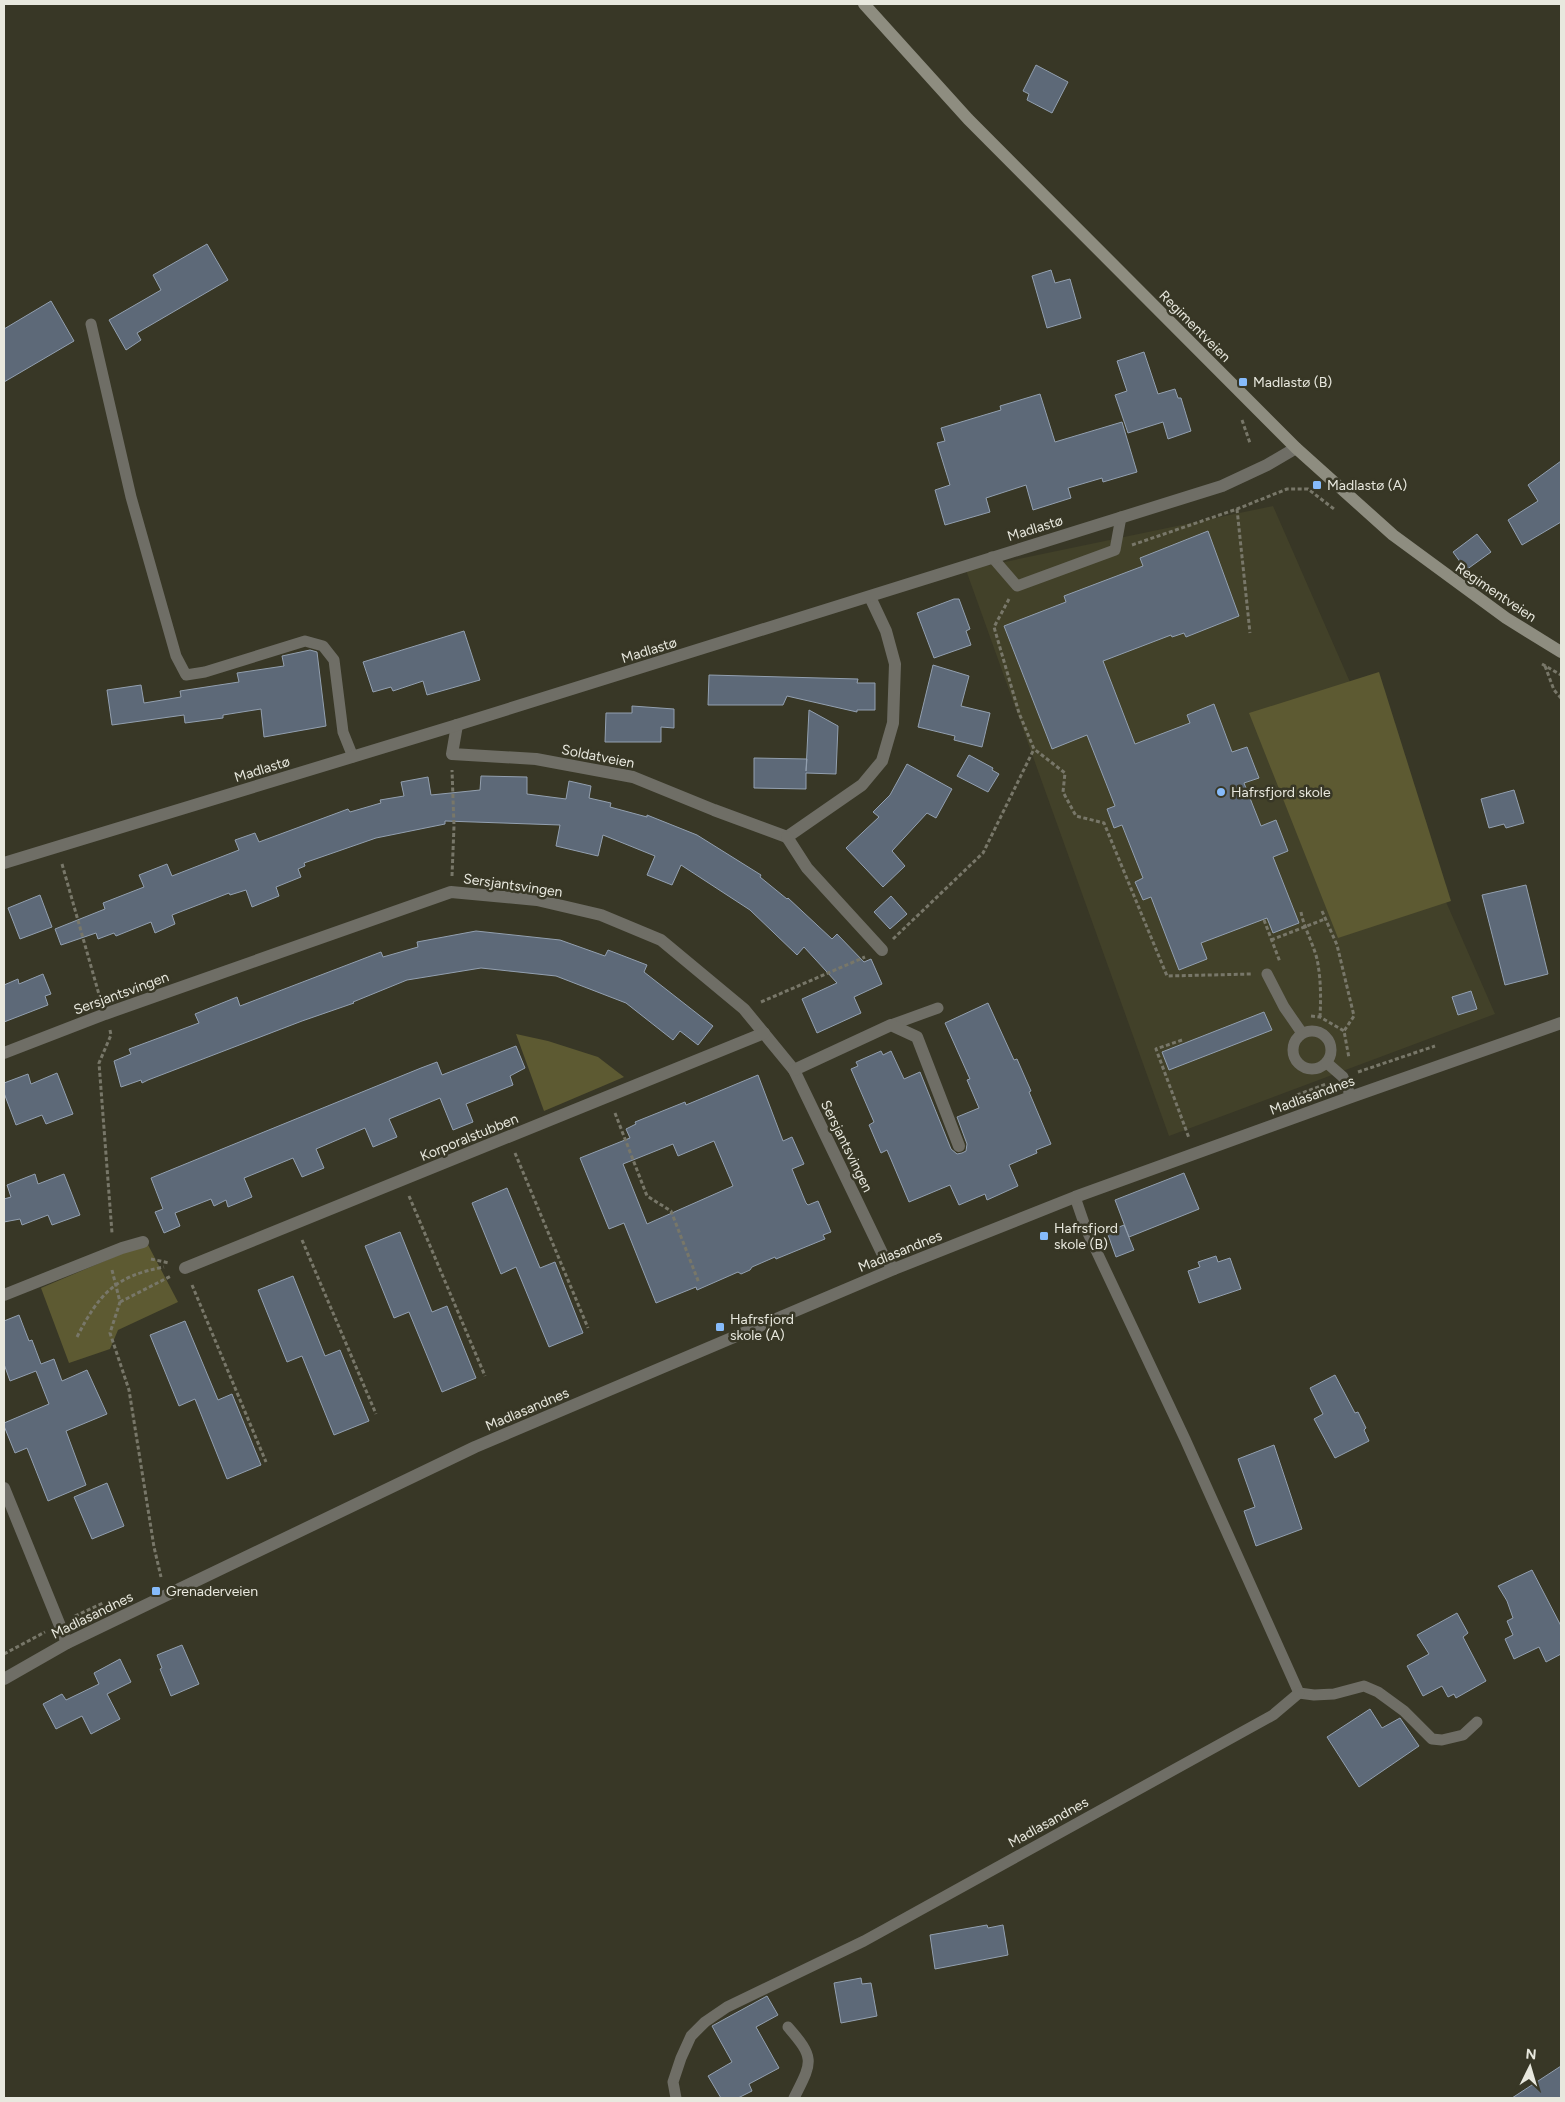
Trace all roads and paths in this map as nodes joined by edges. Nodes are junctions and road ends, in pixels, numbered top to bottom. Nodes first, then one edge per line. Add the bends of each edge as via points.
1 (864, 4) edge
2 (91, 324) dead end
3 (1296, 448) junction
4 (1287, 489) dead end
5 (1237, 509) junction
6 (1121, 517) junction
7 (1115, 550) junction
8 (992, 557) junction
9 (1017, 586) junction
10 (870, 597) junction
11 (1250, 633) dead end
12 (1561, 652) edge
13 (1545, 666) dead end
14 (1561, 698) edge
15 (457, 725) junction
16 (1034, 749) junction
17 (452, 754) junction
18 (353, 757) junction
19 (787, 837) junction
20 (58, 847) junction
21 (4, 863) edge
22 (451, 892) junction
23 (1322, 911) dead end
24 (1301, 912) dead end
25 (1325, 919) junction
26 (1264, 920) dead end
27 (1304, 928) junction
28 (1271, 940) junction
29 (882, 950) junction
30 (1281, 966) dead end
31 (1267, 974) joint
32 (938, 1008) dead end
33 (744, 1010) junction
34 (105, 1014) junction
35 (1303, 1014) dead end
36 (1320, 1018) junction
37 (1561, 1023) edge
38 (891, 1025) junction
39 (1344, 1031) junction
40 (764, 1033) junction
41 (1302, 1033) junction
42 (1182, 1040) dead end
43 (4, 1053) edge
44 (1350, 1060) dead end
45 (1327, 1064) junction
46 (1358, 1064) dead end
47 (1366, 1069) dead end
48 (794, 1070) junction
49 (608, 1096) junction
50 (1351, 1097) junction
51 (509, 1137) junction
52 (1189, 1138) dead end
53 (959, 1146) dead end
54 (402, 1180) junction
55 (1075, 1197) junction
56 (295, 1224) junction
57 (143, 1242) dead end
58 (113, 1251) junction
59 (130, 1251) junction
60 (164, 1267) dead end
61 (185, 1268) junction
62 (894, 1269) junction
63 (698, 1283) dead end
64 (4, 1295) edge
65 (120, 1302) junction
66 (588, 1328) dead end
67 (76, 1337) dead end
68 (485, 1376) dead end
69 (376, 1414) dead end
70 (266, 1462) dead end
71 (4, 1489) edge
72 (161, 1577) dead end
73 (67, 1643) junction
74 (4, 1679) edge
75 (1300, 1693) junction
76 (1477, 1722) dead end
77 (788, 2027) dead end
78 (676, 2098) edge
79 (794, 2098) edge

1 - 3 main road, Regimentveien via 975,126
2 - 18 lane via 131,497 176,656 186,675 305,641 323,646 334,660 343,732
3 - 6 street, Madlastø via 1222,486
3 - 12 main road, Regimentveien via 1392,535 1498,612
4 - 5 path
5 - 7 path
5 - 11 path
6 - 7 lane
6 - 8 street, Madlastø
7 - 9 lane
8 - 9 lane
8 - 10 street, Madlastø
9 - 16 path via 994,627 1019,713
10 - 15 street, Madlastø
10 - 19 street via 886,631 895,664 893,724 882,761 862,785
13 - 14 path via 1554,690
15 - 17 street
15 - 18 street, Madlastø
16 - 29 path via 983,853
16 - 31 path via 1065,774 1063,792 1076,816 1104,823 1167,976
17 - 19 street, Soldatveien via 536,759 633,777
17 - 22 path via 454,826
18 - 20 street, Madlastø
19 - 29 street via 807,868
20 - 21 street, Madlastø
20 - 34 path
22 - 33 street, Sersjantsvingen via 537,900 601,915 661,940
22 - 34 street, Sersjantsvingen
23 - 25 path
24 - 27 path
25 - 27 path
25 - 39 path via 1337,945 1354,1016
26 - 28 path
27 - 28 path
27 - 36 path via 1316,958 1321,993
28 - 30 path
29 - 33 path
31 - 41 lane
32 - 38 lane
33 - 40 street, Sersjantsvingen
34 - 43 street, Sersjantsvingen
34 - 58 path via 111,1034 98,1063
35 - 36 path
36 - 39 path
37 - 50 street, Madlasandnes
38 - 48 street
38 - 53 street via 917,1037
39 - 44 path
40 - 48 street, Sersjantsvingen
40 - 49 street, Korporalstubben
41 - 45 lane via 1315,1031 1327,1038 1332,1051
41 - 45 lane via 1293,1044 1293,1057 1302,1068 1315,1070
42 - 52 path via 1156,1049
45 - 50 lane via 1342,1077
46 - 47 path
48 - 62 street, Sersjantsvingen via 884,1257
49 - 51 street, Korporalstubben
49 - 63 path via 647,1196 671,1211
50 - 55 street, Madlasandnes
51 - 54 street, Korporalstubben
51 - 66 path
54 - 56 street, Korporalstubben
54 - 68 path
55 - 62 street, Madlasandnes
55 - 75 lane via 1086,1229
56 - 61 street, Korporalstubben
56 - 69 path
57 - 59 street
58 - 59 street
58 - 64 street
59 - 61 path
59 - 65 path via 111,1268
60 - 67 path, bridge via 135,1275 106,1291 90,1310
61 - 65 path
61 - 70 path
62 - 73 street, Madlasandnes via 475,1447
65 - 72 path via 110,1333 129,1390
71 - 73 street
73 - 74 street, Madlasandnes
75 - 76 lane via 1334,1694 1364,1686 1404,1711 1432,1739 1463,1735
75 - 78 lane, Madlasandnes via 1273,1715 864,1941 727,2007 691,2036 674,2082
77 - 79 lane via 806,2048 809,2068

